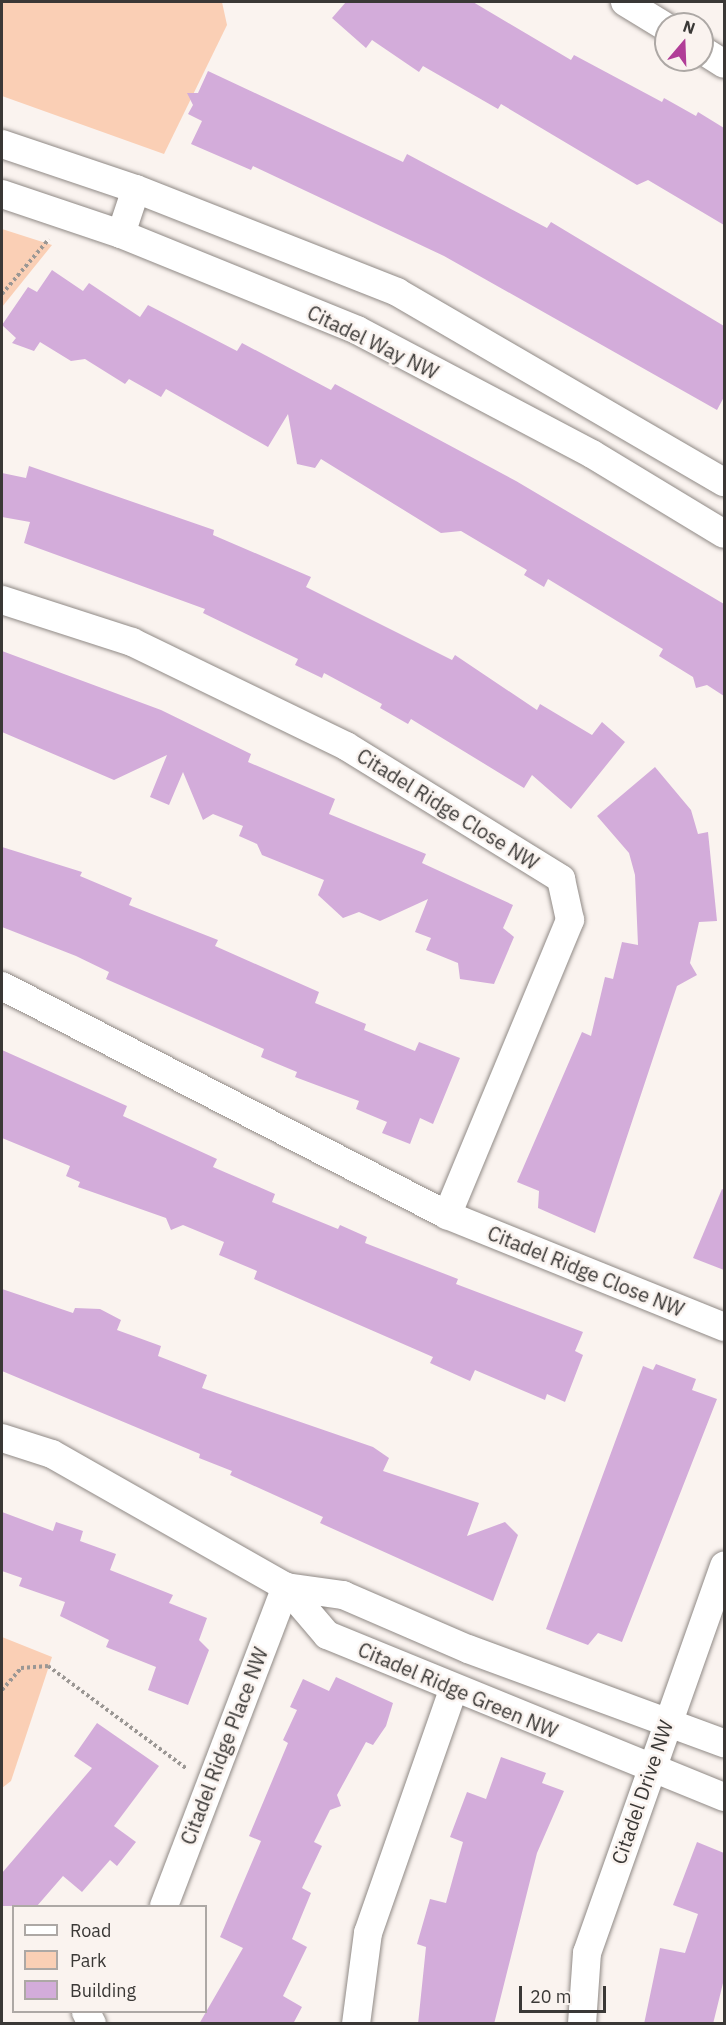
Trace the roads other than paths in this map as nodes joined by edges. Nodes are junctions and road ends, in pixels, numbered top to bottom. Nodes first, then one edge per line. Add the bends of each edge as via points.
1 (625, 2) edge
2 (654, 20) edge
3 (2, 144) edge
4 (136, 189) junction
5 (2, 194) edge
6 (121, 234) junction
7 (616, 416) junction
8 (592, 454) junction
9 (724, 482) edge
10 (724, 534) edge
11 (2, 600) edge
12 (2, 986) edge
13 (447, 1215) junction
14 (724, 1327) edge
15 (2, 1438) edge
16 (724, 1566) edge
17 (286, 1587) junction
18 (453, 1690) junction
19 (666, 1721) junction
20 (724, 1743) edge
21 (649, 1769) junction
22 (724, 1797) edge
23 (164, 1905) edge
24 (356, 2024) edge
25 (582, 2024) edge

1 - 2 street
3 - 4 street
4 - 6 street
4 - 7 street via 397,292
5 - 6 street, Citadel Way NW
6 - 8 street, Citadel Way NW via 357,330
7 - 8 street
7 - 9 street
8 - 10 street, Citadel Way NW
11 - 13 street, Citadel Ridge Close NW via 132,642 346,746 561,879 570,921
12 - 13 street, Citadel Ridge Close NW
13 - 14 street, Citadel Ridge Close NW
15 - 17 street, Citadel Ridge Green NW via 52,1454
16 - 19 street, Citadel Drive NW
17 - 18 street, Citadel Ridge Green NW via 327,1635
17 - 19 street, Citadel Ridge Green NW via 343,1595 468,1649
17 - 23 street, Citadel Ridge Place NW
18 - 21 street, Citadel Ridge Green NW
18 - 24 street via 371,1922
19 - 20 street, Citadel Ridge Green NW
19 - 21 street, Citadel Drive NW
21 - 22 street, Citadel Ridge Green NW
21 - 25 street, Citadel Drive NW via 587,1953

